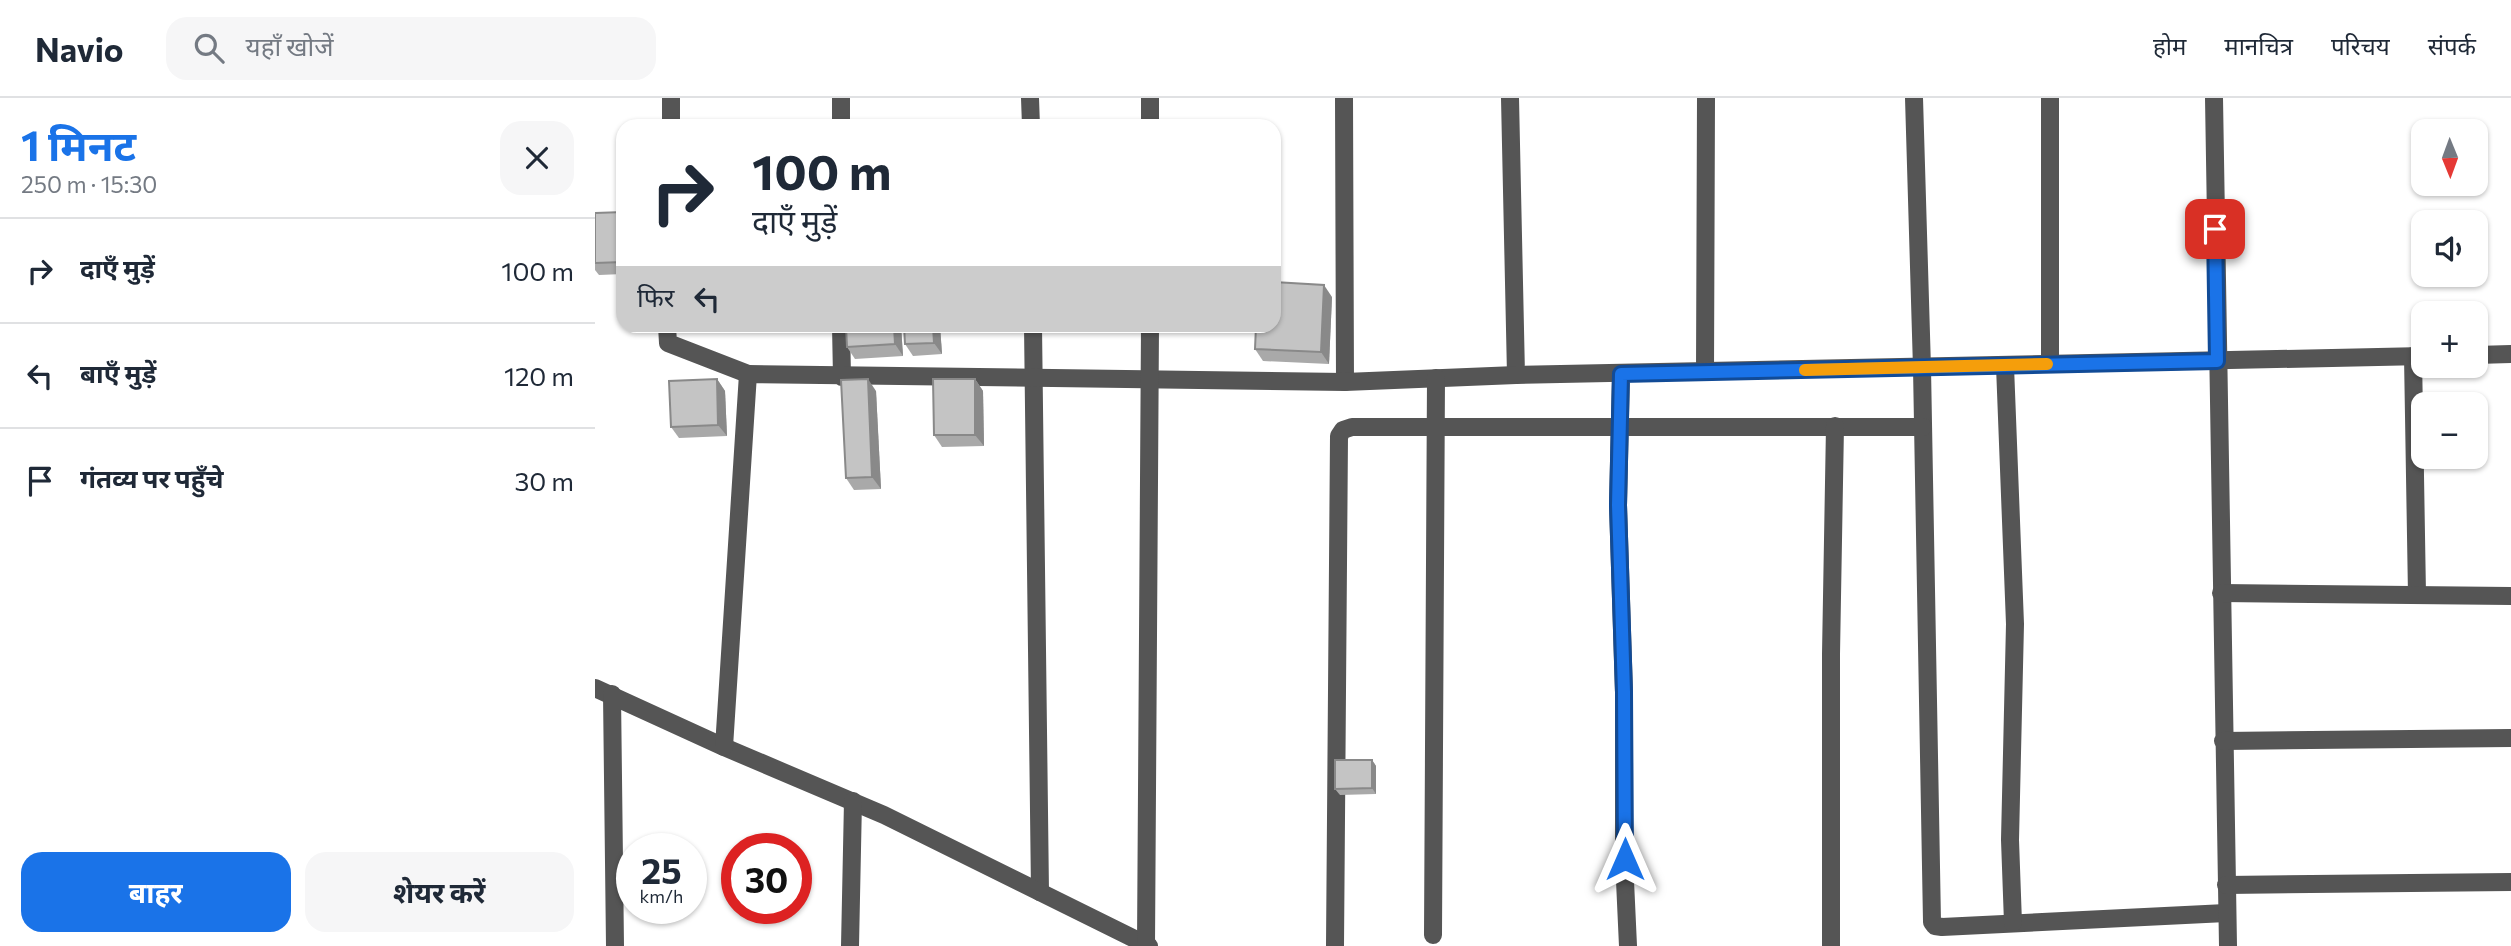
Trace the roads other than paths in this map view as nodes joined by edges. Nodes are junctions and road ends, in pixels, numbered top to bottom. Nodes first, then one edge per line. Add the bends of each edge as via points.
1 (671, 98) edge
2 (841, 98) edge
3 (1030, 98) edge
4 (1150, 98) edge
5 (1344, 98) edge
6 (1510, 98) edge
7 (1706, 98) edge
8 (1914, 98) edge
9 (2050, 98) edge
10 (2214, 98) edge
11 (671, 119) edge
12 (841, 119) edge
13 (1031, 119) edge
14 (1150, 119) edge
15 (668, 333) edge
16 (841, 333) edge
17 (1033, 333) edge
18 (1150, 333) edge
19 (2511, 354) edge
20 (2488, 355) edge
21 (2411, 356) edge
22 (2217, 361) junction
23 (2050, 364) junction
24 (2005, 366) junction
25 (1922, 368) junction
26 (1705, 372) junction
27 (748, 374) junction
28 (1621, 374) junction
29 (1516, 375) junction
30 (842, 377) junction
31 (1035, 377) junction
32 (1436, 378) junction
33 (2418, 378) edge
34 (1151, 379) junction
35 (1345, 382) junction
36 (1620, 425) junction
37 (1436, 426) junction
38 (1835, 426) junction
39 (1923, 427) junction
40 (2221, 593) junction
41 (2417, 595) junction
42 (2511, 596) edge
43 (603, 691) edge
44 (2511, 738) edge
45 (2223, 741) junction
46 (724, 747) junction
47 (853, 801) junction
48 (2511, 882) edge
49 (2226, 885) junction
50 (1040, 892) junction
51 (2226, 913) junction
52 (2013, 923) junction
53 (1433, 935) dead end
54 (1123, 940) edge
55 (615, 946) edge
56 (850, 946) edge
57 (1147, 946) edge
58 (1335, 946) edge
59 (1628, 946) edge
60 (1831, 946) edge
61 (2228, 946) edge

1 - 11 street
2 - 12 street
3 - 13 street
4 - 14 street
5 - 35 street
6 - 29 street
7 - 26 street
8 - 25 street
9 - 23 street
10 - 22 street
15 - 27 street via 669,343
16 - 30 street
17 - 31 street
18 - 34 street
19 - 20 street
21 - 22 street
22 - 23 street
22 - 40 street
23 - 24 street
24 - 25 street
24 - 52 street via 2015,624 2010,840
25 - 26 street
25 - 39 street
26 - 28 street
27 - 30 street
27 - 46 street
28 - 29 street
28 - 36 street
29 - 32 street
30 - 31 street
31 - 34 street
31 - 50 street
32 - 35 street
32 - 37 street
33 - 41 street
34 - 35 street
34 - 57 street
36 - 37 street
36 - 38 street
36 - 59 street
37 - 53 street
37 - 58 street via 1352,427 1339,436
38 - 39 street
38 - 60 street
39 - 52 street via 1932,922 1943,927
40 - 41 street
40 - 45 street
41 - 42 street
43 - 46 street
43 - 55 street
44 - 45 street
45 - 49 street
46 - 47 street
47 - 50 street
47 - 56 street
48 - 49 street
49 - 51 street
50 - 54 street
51 - 52 street
51 - 61 street
54 - 57 street

